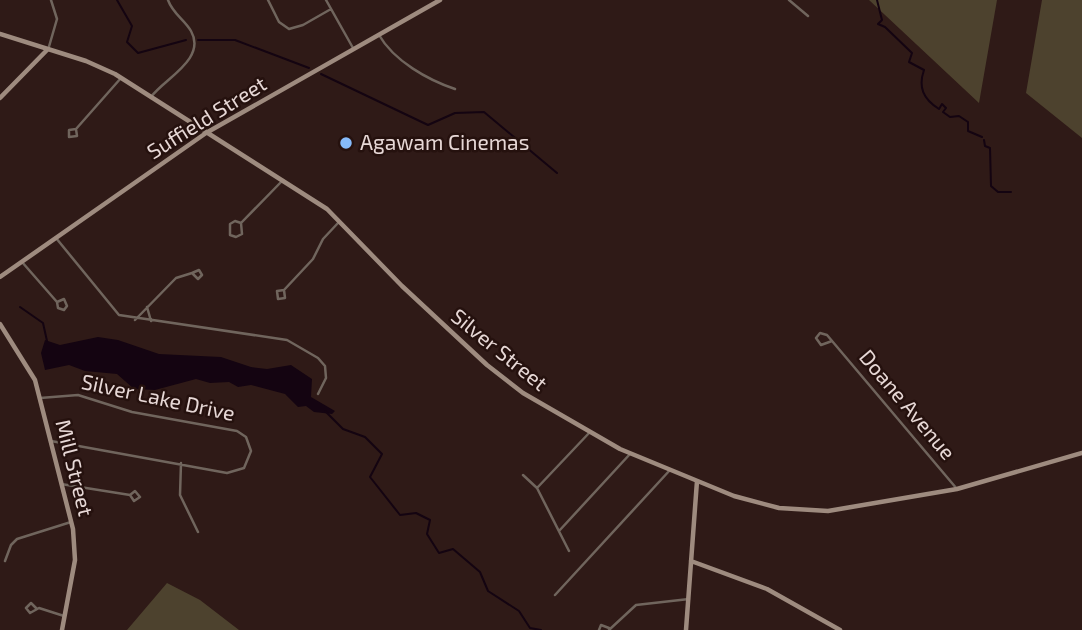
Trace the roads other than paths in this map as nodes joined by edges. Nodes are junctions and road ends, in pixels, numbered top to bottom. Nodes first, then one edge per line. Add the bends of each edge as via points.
1 (51, 0) edge
2 (168, 0) edge
3 (268, 0) edge
4 (326, 0) edge
5 (440, 0) edge
6 (789, 0) edge
7 (331, 9) junction
8 (808, 16) dead end
9 (0, 34) edge
10 (378, 34) junction
11 (353, 48) junction
12 (48, 50) junction
13 (121, 78) junction
14 (455, 89) dead end
15 (151, 97) junction
16 (0, 98) edge
17 (76, 129) dead end
18 (206, 133) junction
19 (283, 180) junction
20 (341, 221) junction
21 (241, 223) junction
22 (56, 237) junction
23 (22, 261) junction
24 (192, 273) dead end
25 (0, 277) edge
26 (284, 290) dead end
27 (57, 302) dead end
28 (147, 307) junction
29 (135, 320) junction
30 (151, 322) junction
31 (0, 324) edge
32 (832, 341) junction
33 (318, 394) dead end
34 (40, 398) junction
35 (590, 432) junction
36 (51, 441) junction
37 (1082, 453) edge
38 (630, 454) junction
39 (181, 463) junction
40 (670, 470) junction
41 (523, 475) dead end
42 (697, 481) junction
43 (61, 484) junction
44 (537, 488) junction
45 (957, 489) junction
46 (130, 495) dead end
47 (71, 522) junction
48 (559, 531) junction
49 (198, 532) dead end
50 (569, 551) dead end
51 (5, 561) dead end
52 (691, 561) junction
53 (555, 596) dead end
54 (689, 599) junction
55 (36, 608) dead end
56 (64, 616) junction
57 (609, 629) edge
58 (62, 630) edge
59 (599, 630) edge
60 (686, 630) edge
61 (840, 630) edge

1 - 12 street via 57,22
2 - 15 street via 174,14 191,31 193,46 185,65
3 - 7 street via 279,22 289,29
4 - 7 street
5 - 10 street, Suffield Street
6 - 8 street
7 - 11 street
9 - 12 street, Silver Street
10 - 11 street, Suffield Street
10 - 14 street via 419,72
11 - 18 street, Suffield Street
12 - 13 street, Silver Street
12 - 16 street
13 - 15 street, Silver Street
13 - 17 street
15 - 18 street, Silver Street
18 - 19 street, Silver Street
18 - 22 street, Suffield Street
19 - 20 street, Silver Street
19 - 21 street
20 - 26 street
20 - 35 street, Silver Street via 394,279 498,374
21 - 21 street via 231,223 230,234 242,234
22 - 23 street, Suffield Street
22 - 29 street via 114,311
23 - 25 street, Suffield Street
23 - 27 street
24 - 28 street via 176,278
28 - 29 street
28 - 30 street
29 - 30 street
30 - 33 street via 194,324 290,341 326,368
31 - 34 street, Mill Street via 28,364
32 - 32 street, Doane Avenue via 824,333 816,338 821,345
32 - 45 street, Doane Avenue
34 - 36 street, Mill Street
34 - 39 street, Silver Lake Drive via 78,395 132,412 233,430 251,447 248,462 234,473
35 - 38 street, Silver Street
35 - 44 street
36 - 39 street, Silver Lake Drive
36 - 43 street, Mill Street
37 - 45 street, Silver Street
38 - 40 street, Silver Street
38 - 48 street
39 - 49 street via 180,495
40 - 42 street, Silver Street
40 - 53 street
41 - 44 street
42 - 45 street, Silver Street via 757,503 810,511
42 - 52 street
43 - 46 street
43 - 47 street, Mill Street
44 - 48 street
47 - 51 street via 17,540
47 - 56 street, Mill Street via 76,554
48 - 50 street
52 - 54 street
52 - 61 street via 767,589
54 - 57 street via 636,605
54 - 60 street
55 - 56 street
56 - 58 street, Mill Street
57 - 59 street via 601,625

